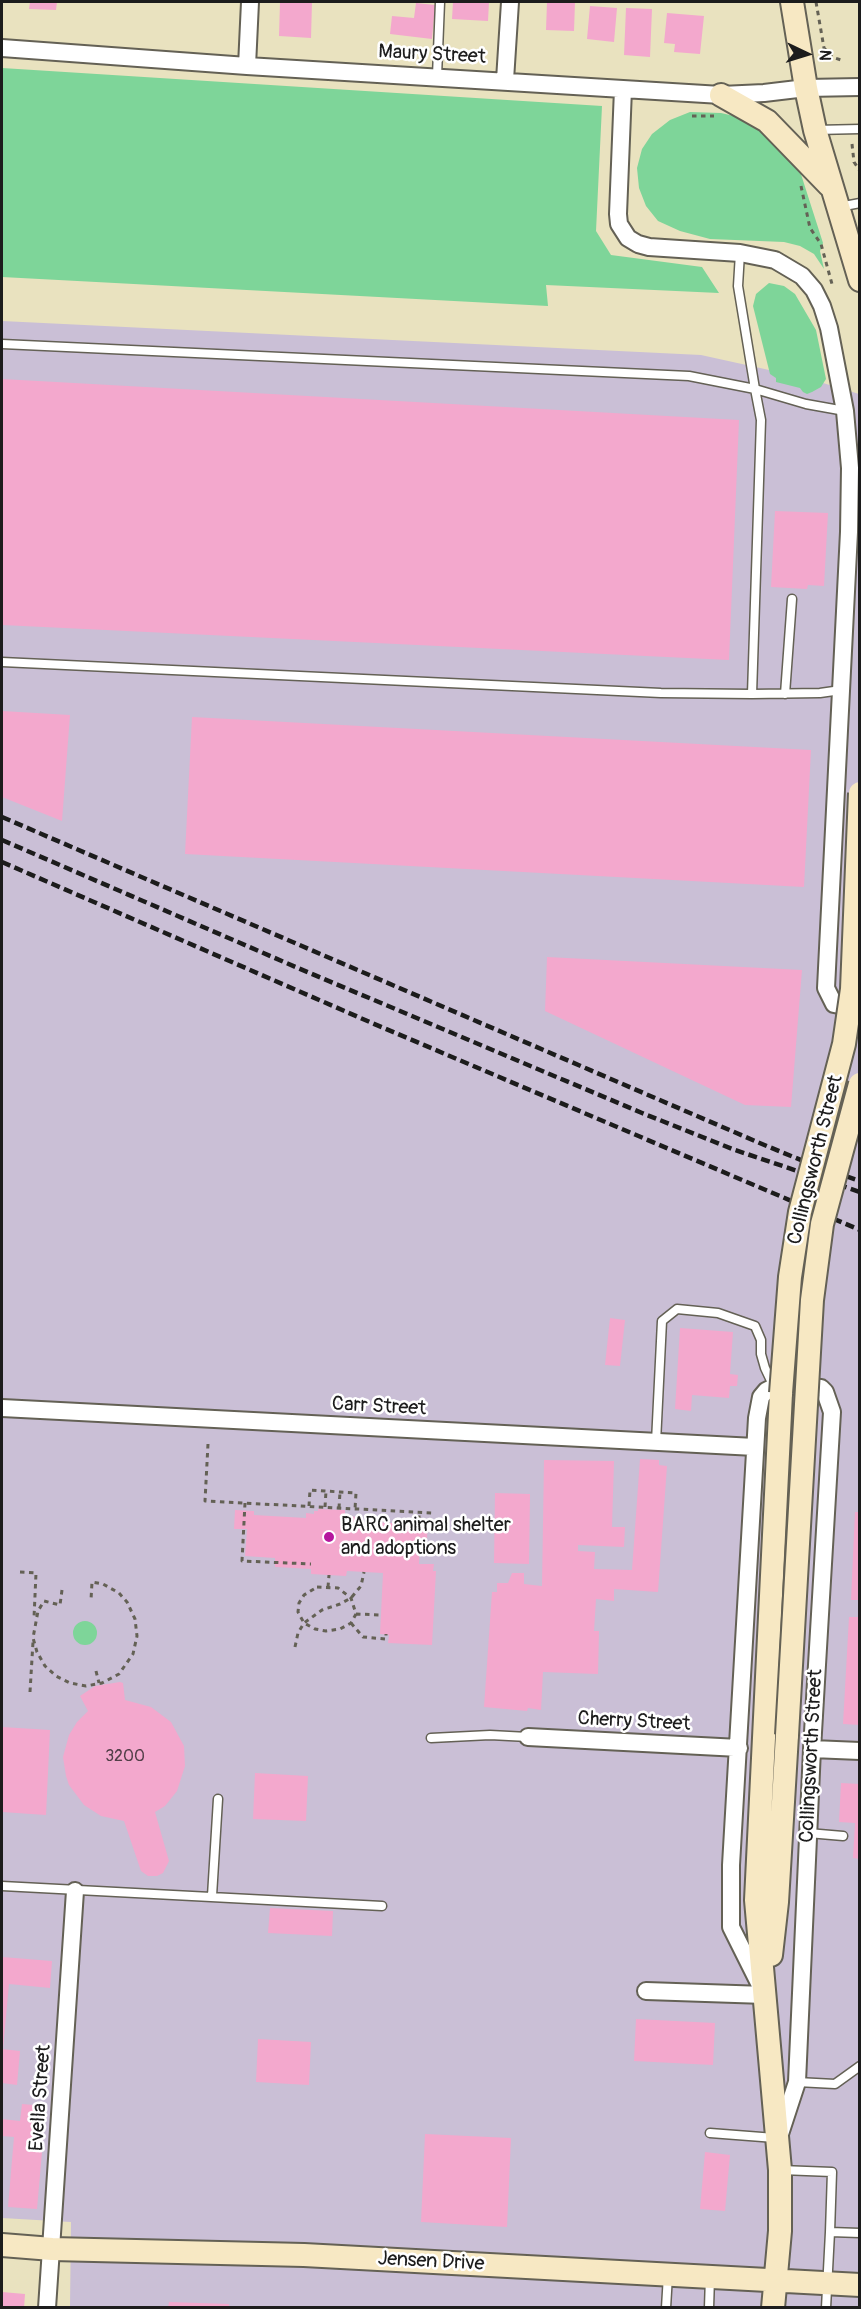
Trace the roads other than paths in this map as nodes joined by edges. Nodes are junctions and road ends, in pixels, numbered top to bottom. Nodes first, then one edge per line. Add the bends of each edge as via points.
1 (250, 2) edge
2 (440, 2) edge
3 (510, 2) edge
4 (792, 2) edge
5 (2, 48) edge
6 (247, 66) junction
7 (437, 76) junction
8 (506, 80) junction
9 (860, 87) edge
10 (806, 88) junction
11 (623, 89) junction
12 (721, 106) junction
13 (860, 129) edge
14 (815, 130) junction
15 (843, 199) edge
16 (740, 253) junction
17 (860, 280) edge
18 (2, 344) edge
19 (755, 390) junction
20 (844, 411) junction
21 (792, 599) dead end
22 (2, 662) edge
23 (841, 690) junction
24 (752, 694) junction
25 (785, 694) junction
26 (836, 790) junction
27 (860, 793) edge
28 (860, 1009) edge
29 (860, 1084) edge
30 (774, 1387) junction
31 (2, 1408) edge
32 (656, 1442) junction
33 (755, 1447) junction
34 (776, 1735) junction
35 (528, 1737) joint
36 (431, 1738) dead end
37 (739, 1748) junction
38 (812, 1749) junction
39 (860, 1751) edge
40 (218, 1799) dead end
41 (808, 1833) junction
42 (843, 1836) dead end
43 (2, 1886) edge
44 (75, 1891) junction
45 (212, 1896) junction
46 (382, 1906) dead end
47 (645, 1991) dead end
48 (765, 1995) junction
49 (860, 2066) edge
50 (797, 2082) junction
51 (710, 2133) dead end
52 (778, 2138) junction
53 (780, 2170) junction
54 (830, 2232) junction
55 (860, 2234) edge
56 (2, 2245) edge
57 (52, 2249) junction
58 (668, 2274) junction
59 (710, 2277) junction
60 (776, 2280) junction
61 (828, 2283) junction
62 (860, 2285) edge
63 (47, 2307) edge
64 (666, 2307) edge
65 (709, 2307) edge
66 (773, 2307) edge
67 (826, 2307) edge

1 - 6 street
2 - 7 lane
3 - 8 street
4 - 10 main road
5 - 6 street, Maury Street
6 - 7 street, Maury Street
7 - 8 street, Maury Street
8 - 11 street, Maury Street
9 - 10 street, Maury Street
10 - 12 street, Maury Street via 764,93
10 - 14 main road
11 - 12 street, Maury Street
11 - 16 street via 618,214 622,230 628,238 649,247
12 - 15 main road via 767,121
13 - 14 lane
14 - 15 main road
15 - 17 main road
16 - 19 lane via 738,286
16 - 20 street via 788,266 814,290 829,328
18 - 19 lane via 689,376
19 - 20 lane
19 - 24 lane via 761,420
20 - 23 street via 850,468
21 - 25 lane
22 - 24 lane
23 - 25 lane
23 - 26 street
24 - 25 lane
26 - 27 street, Collingsworth Street
26 - 28 street via 826,988 834,1004
27 - 34 main road, Collingsworth Street, bridge via 852,989 846,1033 800,1212 790,1277 780,1414
29 - 34 main road, Collingsworth Street, bridge via 822,1224 812,1300
30 - 32 lane via 754,1326 718,1313 676,1309 662,1321
30 - 33 street, Collingsworth Street via 761,1397
30 - 38 street, Collingsworth Street via 820,1388 831,1412
31 - 32 street, Carr Street
32 - 33 street, Carr Street
33 - 37 street, Collingsworth Street
34 - 48 main road, Collingsworth Street via 777,1902
35 - 36 lane
35 - 37 street, Cherry Street
37 - 48 street, Collingsworth Street via 731,1927
38 - 39 street
38 - 41 street, Collingsworth Street
40 - 45 lane
41 - 42 lane
41 - 50 street, Collingsworth Street
43 - 44 lane
44 - 45 lane
44 - 57 street, Evella Street
45 - 46 lane
47 - 48 street
48 - 52 main road, Collingsworth Street
49 - 50 lane via 835,2084
50 - 52 street, Collingsworth Street
51 - 52 lane
52 - 53 main road, Collingsworth Street
53 - 54 lane via 832,2172
53 - 60 main road, Collingsworth Street
54 - 55 lane
54 - 61 lane
56 - 57 main road, Jensen Drive
57 - 58 main road, Jensen Drive via 304,2255
57 - 63 street, Evella Street
58 - 59 main road, Jensen Drive
58 - 64 lane
59 - 60 main road, Jensen Drive
59 - 65 lane
60 - 61 main road, Jensen Drive
60 - 66 main road, Collingsworth Street
61 - 62 main road, Jensen Drive
61 - 67 lane

